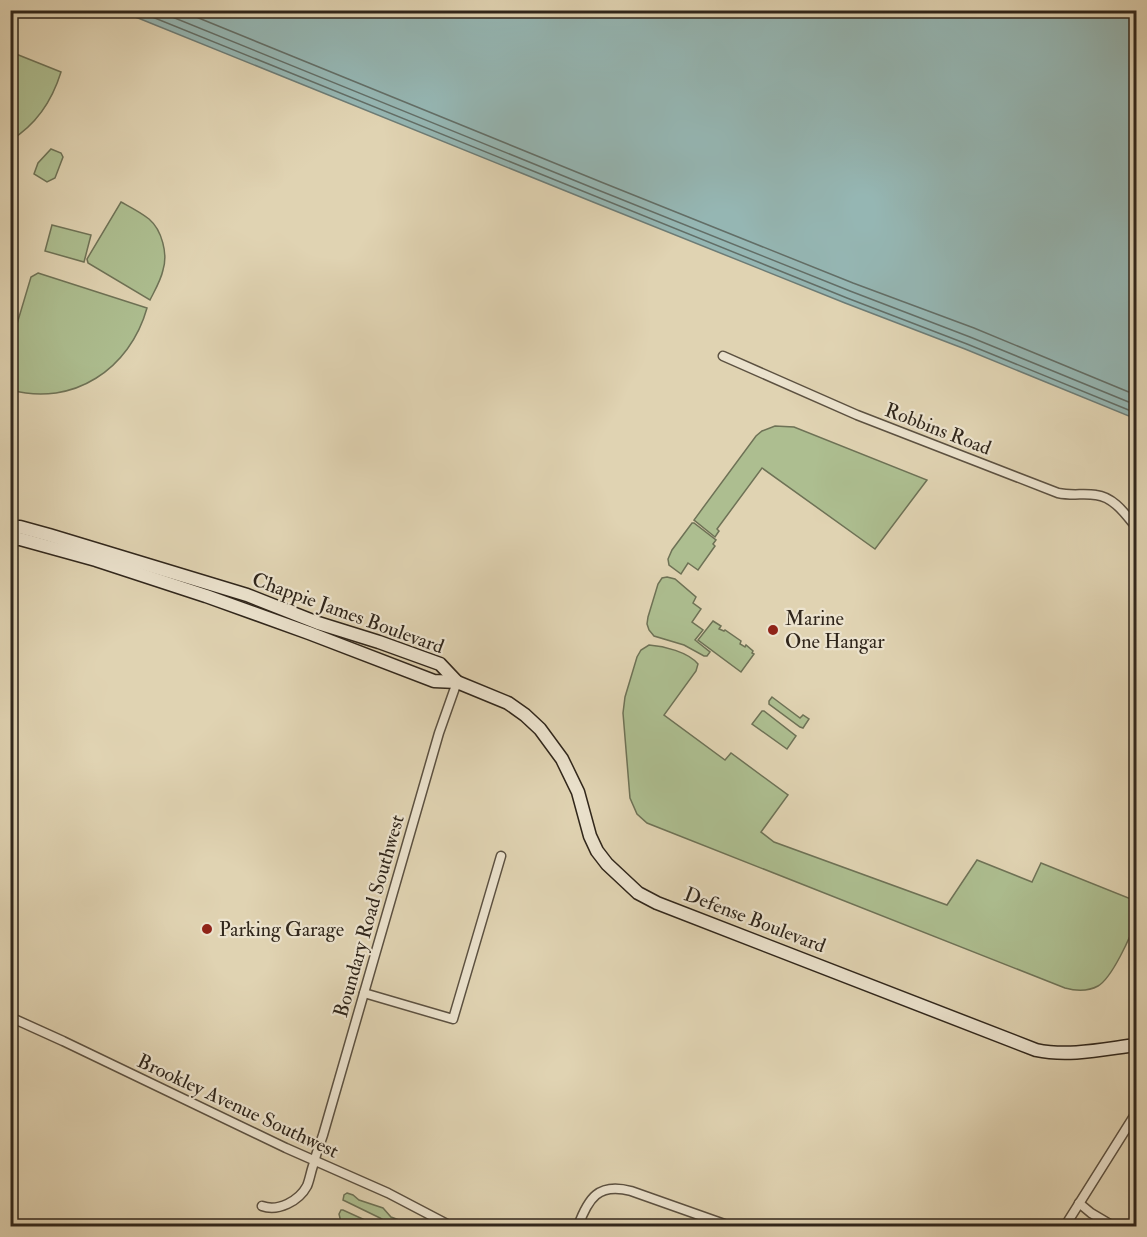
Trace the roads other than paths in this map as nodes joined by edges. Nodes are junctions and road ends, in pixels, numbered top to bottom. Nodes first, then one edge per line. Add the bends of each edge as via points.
1 (723, 356) dead end
2 (1135, 522) edge
3 (10, 527) edge
4 (10, 539) edge
5 (457, 682) junction
6 (501, 856) dead end
7 (364, 993) junction
8 (10, 1017) edge
9 (1137, 1045) edge
10 (1137, 1113) edge
11 (314, 1161) junction
12 (1079, 1203) junction
13 (262, 1206) dead end
14 (451, 1227) edge
15 (578, 1227) edge
16 (730, 1227) edge
17 (1065, 1227) edge
18 (1113, 1227) edge

1 - 2 street, Robbins Road via 857,415 1058,493 1101,496
3 - 5 street, Chappie James Boulevard via 49,535 247,595 440,664
4 - 5 street, Chappie James Boulevard via 96,560 206,596 434,681
5 - 7 street, Boundary Road Southwest
5 - 9 street, Defense Boulevard via 508,703 546,736 571,775 597,851 612,870 644,896 1036,1050 1069,1053
6 - 7 street via 453,1019
7 - 11 street, Boundary Road Southwest
8 - 11 street, Brookley Avenue Southwest
10 - 12 street
11 - 13 street, Boundary Road Southwest via 307,1186 296,1200 275,1208
11 - 14 street, Brookley Avenue Southwest via 388,1193
12 - 17 street
12 - 18 street
15 - 16 street via 587,1204 605,1190 615,1188

